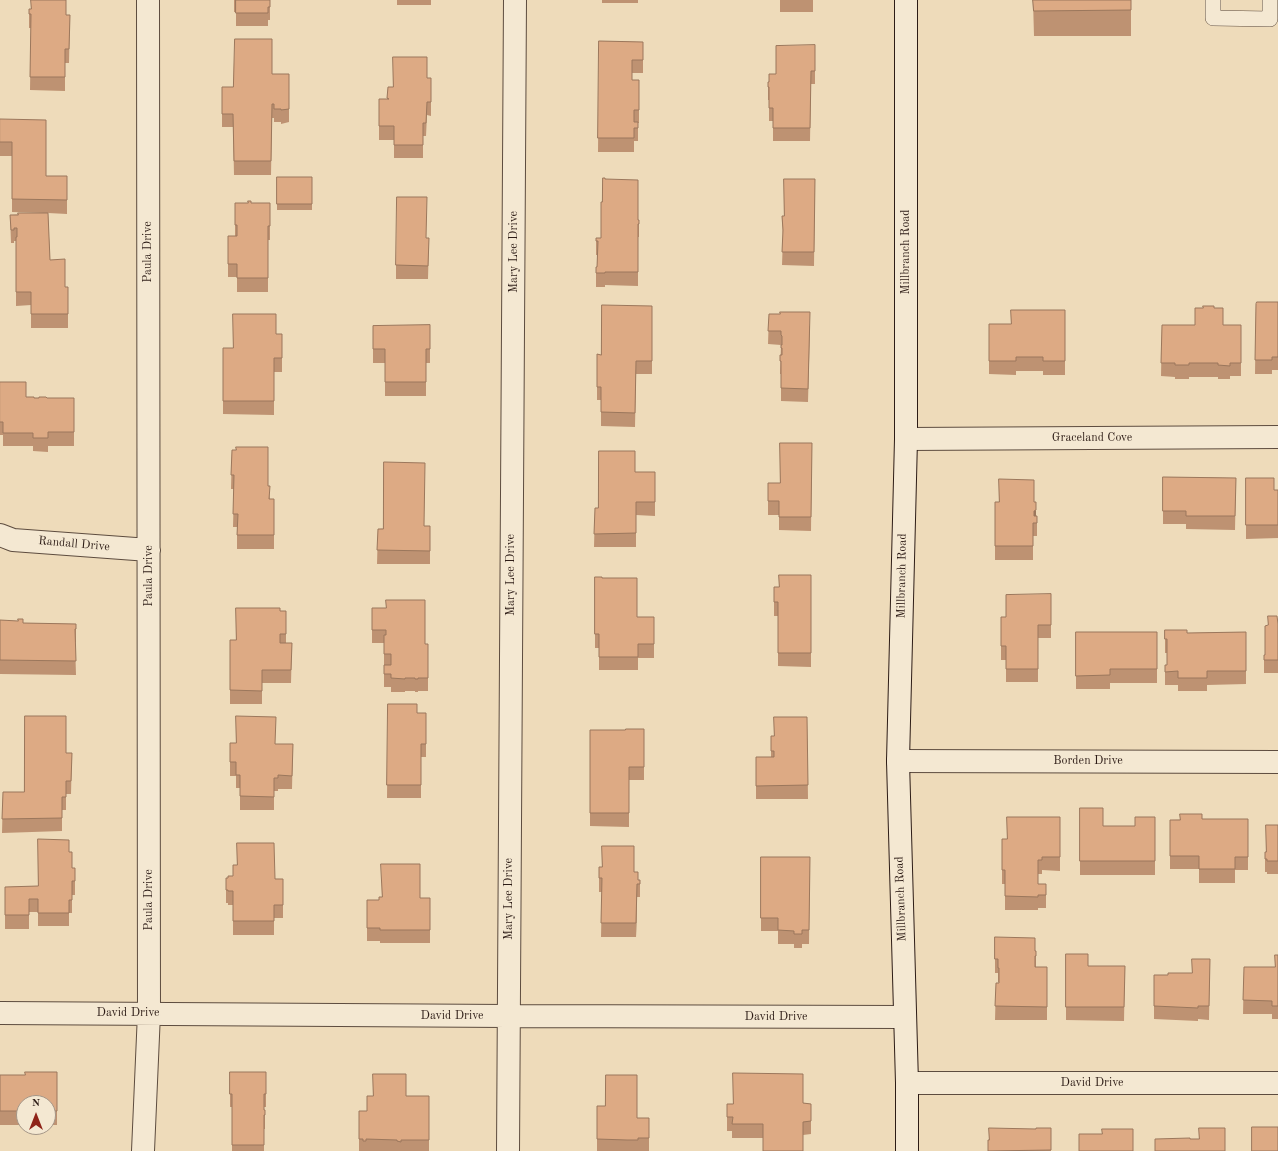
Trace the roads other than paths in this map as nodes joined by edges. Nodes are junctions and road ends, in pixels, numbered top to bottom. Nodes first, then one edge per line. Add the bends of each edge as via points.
1 (148, 0) edge
2 (516, 0) edge
3 (906, 0) edge
4 (1214, 0) edge
5 (1270, 0) edge
6 (1278, 436) edge
7 (906, 439) junction
8 (0, 535) edge
9 (149, 550) junction
10 (898, 761) junction
11 (1278, 762) edge
12 (0, 1013) edge
13 (149, 1013) junction
14 (508, 1016) junction
15 (905, 1017) junction
16 (907, 1083) junction
17 (1278, 1083) edge
18 (142, 1151) edge
19 (508, 1151) edge
20 (907, 1151) edge

1 - 9 street, Paula Drive
2 - 14 street, Mary Lee Drive
3 - 7 street, Millbranch Road
4 - 5 lane via 1213,18 1270,19
6 - 7 street, Graceland Cove
7 - 10 street, Millbranch Road
8 - 9 street, Randall Drive via 14,540
9 - 13 street, Paula Drive
10 - 11 street, Borden Drive
10 - 15 street, Millbranch Road
12 - 13 street, David Drive
13 - 14 street, David Drive
13 - 18 street, Paula Drive
14 - 15 street, David Drive
14 - 19 street, Mary Lee Drive
15 - 16 street, Millbranch Road
16 - 17 street, David Drive
16 - 20 street, Millbranch Road

